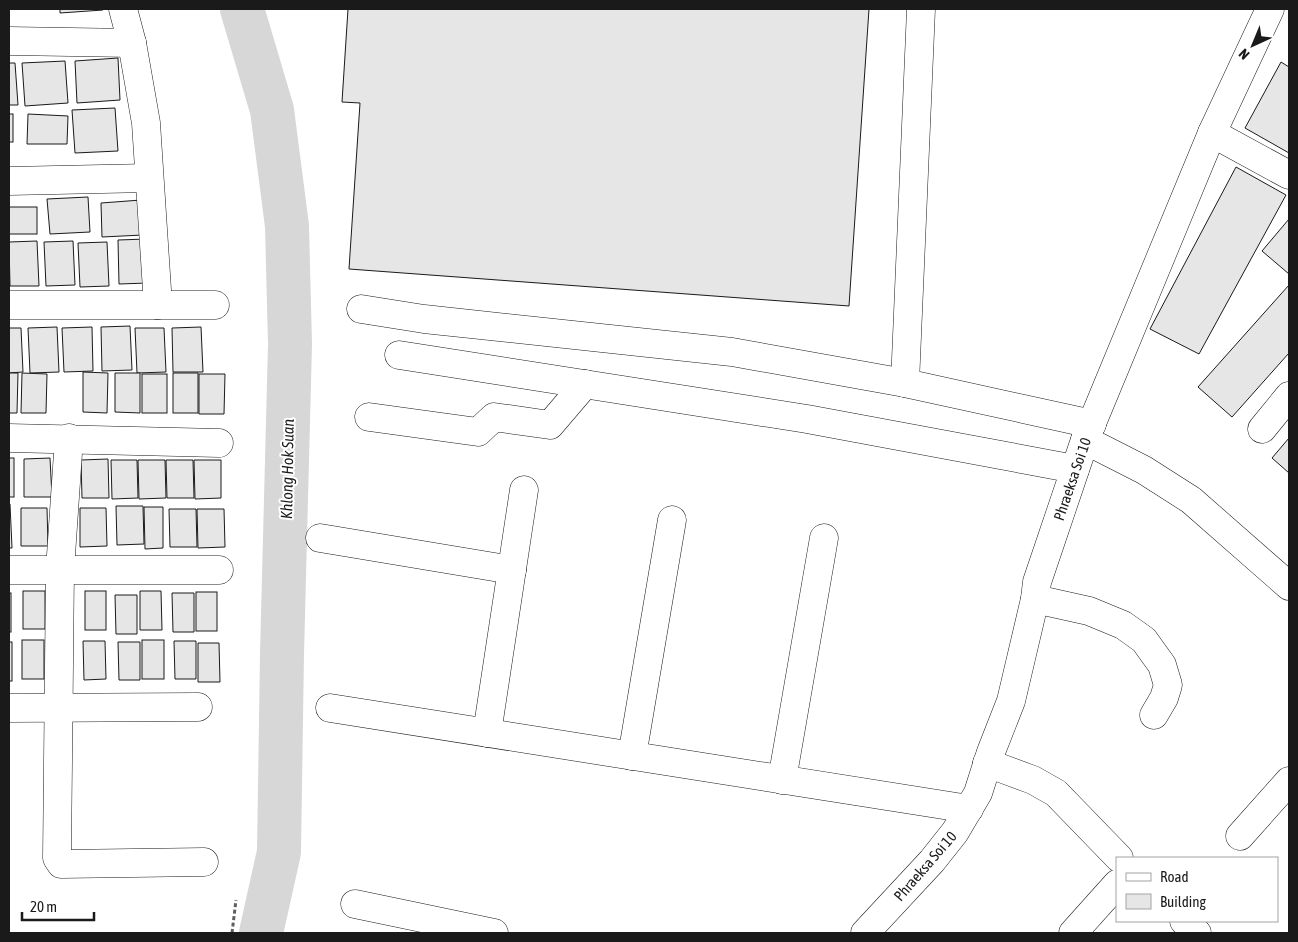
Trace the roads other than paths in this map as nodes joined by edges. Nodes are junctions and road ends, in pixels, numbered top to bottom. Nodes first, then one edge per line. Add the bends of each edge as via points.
1 (123, 9) edge
2 (921, 9) edge
3 (1270, 9) edge
4 (9, 41) edge
5 (132, 43) junction
6 (1212, 133) junction
7 (1289, 175) edge
8 (149, 178) junction
9 (9, 181) edge
10 (9, 305) edge
11 (158, 305) junction
12 (215, 305) dead end
13 (361, 309) dead end
14 (400, 355) dead end
15 (905, 383) junction
16 (585, 384) junction
17 (1289, 396) edge
18 (369, 417) dead end
19 (1262, 429) dead end
20 (1089, 432) junction
21 (9, 438) edge
22 (69, 438) junction
23 (219, 443) dead end
24 (1075, 469) junction
25 (524, 490) dead end
26 (672, 520) dead end
27 (320, 538) dead end
28 (824, 538) dead end
29 (9, 570) edge
30 (60, 570) junction
31 (220, 570) dead end
32 (512, 570) junction
33 (1289, 586) edge
34 (1034, 599) junction
35 (198, 707) dead end
36 (9, 708) edge
37 (58, 708) junction
38 (330, 708) dead end
39 (1154, 715) dead end
40 (487, 733) junction
41 (632, 756) junction
42 (987, 764) junction
43 (782, 780) junction
44 (1289, 781) edge
45 (969, 809) junction
46 (1240, 836) dead end
47 (1118, 857) edge
48 (204, 862) dead end
49 (1116, 885) edge
50 (355, 904) dead end
51 (1185, 922) edge
52 (494, 933) edge
53 (865, 933) edge
54 (1073, 933) edge
55 (1197, 933) edge

1 - 5 street
2 - 15 street
3 - 6 street, Phraeksa Soi 10
4 - 5 street
5 - 8 street via 146,123
6 - 7 street
6 - 20 street, Phraeksa Soi 10
8 - 9 street
8 - 11 street
10 - 11 street
11 - 12 street
13 - 15 street via 424,319 732,352
14 - 16 street
15 - 20 street
16 - 18 street via 550,426 494,417 478,432
16 - 24 street via 807,419
17 - 19 street
20 - 24 street, Phraeksa Soi 10
20 - 33 street via 1191,500
21 - 22 street
22 - 23 street
22 - 30 street
24 - 34 street, Phraeksa Soi 10
25 - 32 street
26 - 41 street
27 - 32 street
28 - 43 street
29 - 30 street
30 - 31 street
30 - 37 street
32 - 40 street
34 - 39 street via 1089,611 1123,625 1144,640 1162,665 1168,685
34 - 42 street, Phraeksa Soi 10 via 1011,701
35 - 37 street
36 - 37 street
37 - 48 street via 57,858 62,864
38 - 40 street
40 - 41 street
41 - 43 street
42 - 45 street, Phraeksa Soi 10
42 - 47 street via 1034,780 1056,793
43 - 45 street
44 - 46 street
45 - 53 street, Phraeksa Soi 10 via 932,862
49 - 54 street
50 - 52 street
51 - 55 street

